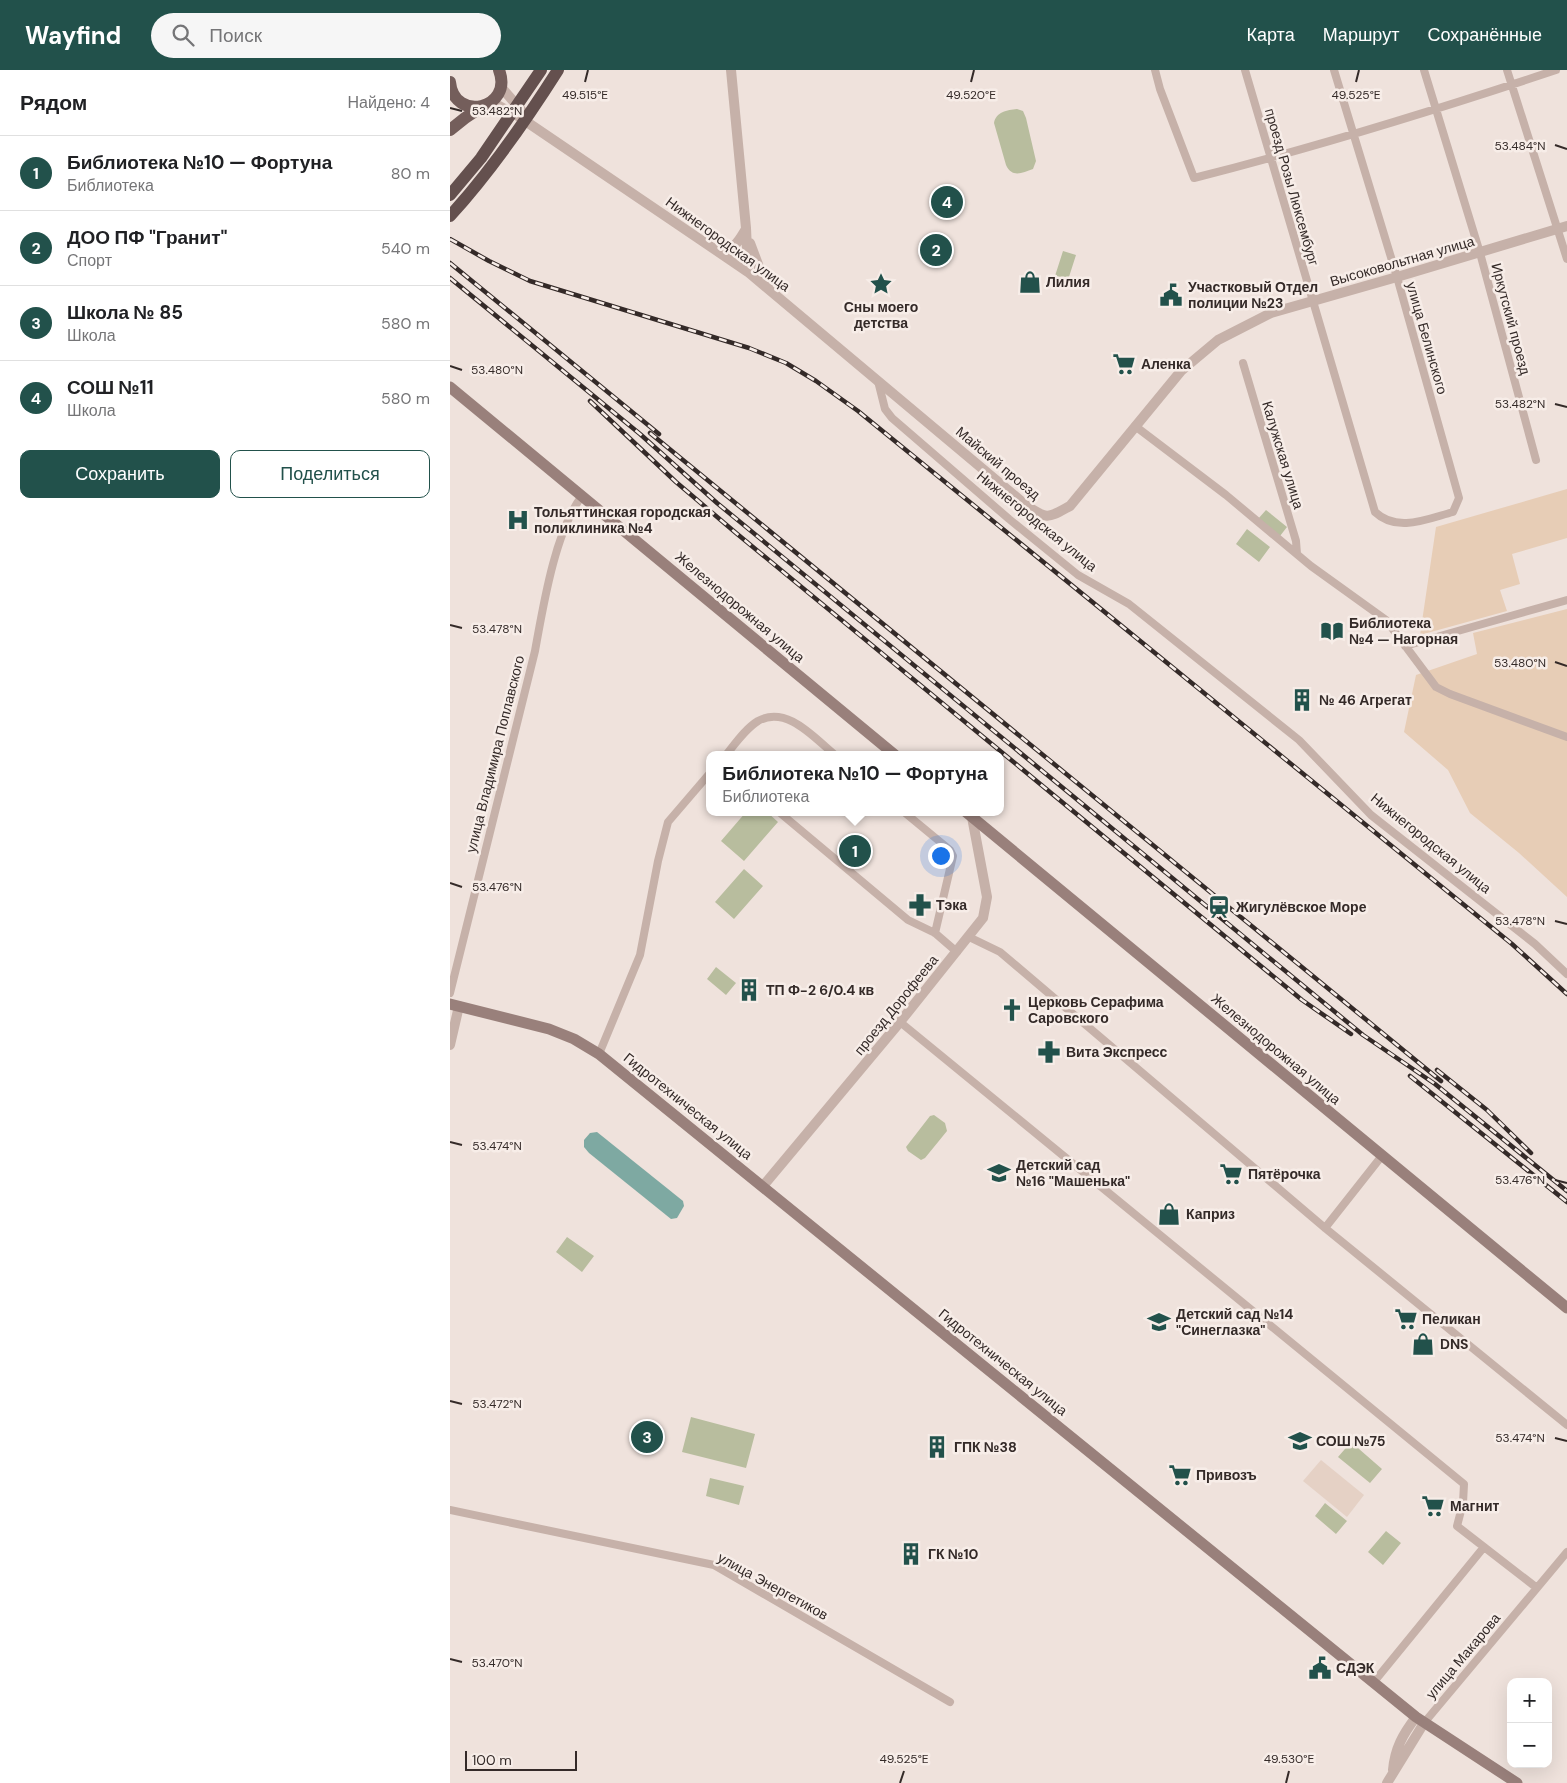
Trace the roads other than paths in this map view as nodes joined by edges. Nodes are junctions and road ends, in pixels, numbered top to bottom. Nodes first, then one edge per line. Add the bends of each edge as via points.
1 (453, 70) edge
2 (541, 70) edge
3 (558, 70) edge
4 (731, 70) edge
5 (1155, 70) edge
6 (1245, 70) edge
7 (1334, 70) edge
8 (1424, 70) edge
9 (1507, 70) edge
10 (1556, 70) edge
11 (502, 77) edge
12 (450, 81) edge
13 (1511, 85) junction
14 (450, 87) edge
15 (486, 105) junction
16 (1438, 109) junction
17 (450, 130) edge
18 (1353, 133) junction
19 (550, 138) junction
20 (1271, 158) junction
21 (450, 195) edge
22 (450, 216) edge
23 (746, 228) junction
24 (1563, 228) edge
25 (715, 248) junction
26 (1480, 253) junction
27 (1567, 259) edge
28 (748, 272) junction
29 (1397, 277) junction
30 (774, 293) junction
31 (1313, 301) junction
32 (1196, 357) joint
33 (1243, 363) dead end
34 (878, 381) junction
35 (450, 387) edge
36 (1135, 426) junction
37 (1536, 460) dead end
38 (582, 496) junction
39 (1375, 512) joint
40 (1297, 554) junction
41 (1567, 600) edge
42 (1405, 646) junction
43 (1567, 737) edge
44 (729, 751) edge
45 (830, 751) edge
46 (890, 751) edge
47 (706, 778) edge
48 (784, 816) edge
49 (909, 816) edge
50 (969, 816) edge
51 (970, 816) edge
52 (934, 933) junction
53 (969, 937) junction
54 (957, 952) junction
55 (1567, 974) edge
56 (450, 992) edge
57 (455, 1005) edge
58 (900, 1022) junction
59 (450, 1044) edge
60 (599, 1054) junction
61 (1382, 1157) junction
62 (763, 1186) junction
63 (1325, 1228) junction
64 (1567, 1308) edge
65 (1567, 1425) edge
66 (450, 1510) edge
67 (1484, 1547) junction
68 (1567, 1552) edge
69 (1537, 1588) junction
70 (1373, 1683) junction
71 (950, 1702) dead end
72 (1420, 1720) junction
73 (1387, 1783) edge
74 (1517, 1783) edge

1 - 12 main road
2 - 21 highway, bridge via 482,158
3 - 22 highway, bridge via 507,147
4 - 23 street, Нижнегородская улица
5 - 20 street via 1194,178
6 - 20 street, проезд Розы Люксембург
7 - 18 street, улица Белинского
8 - 16 street, Иркутский проезд
9 - 13 street
10 - 13 street
11 - 15 main road via 496,97
11 - 19 street via 517,106
12 - 14 main road
13 - 16 street
13 - 24 street
14 - 15 main road via 462,104 473,107
15 - 17 main road
15 - 19 street, Нижнегородская улица via 499,106
16 - 18 street
16 - 26 street, Иркутский проезд
18 - 20 street
18 - 29 street, улица Белинского
19 - 25 street, Нижнегородская улица
20 - 31 street, проезд Розы Люксембург
23 - 25 street via 737,244 727,249
23 - 28 street
23 - 30 street via 762,274
24 - 26 street, Высоковольтная улица
24 - 27 street
25 - 28 street, Нижнегородская улица
26 - 29 street, Высоковольтная улица
26 - 37 street, Иркутский проезд
28 - 30 street, Нижнегородская улица
29 - 31 street, Высоковольтная улица
29 - 39 street, улица Белинского via 1459,498 1453,512 1423,521 1397,524 1382,519
30 - 34 street, Нижнегородская улица
31 - 32 street, Высоковольтная улица via 1271,313 1218,340
31 - 39 street, проезд Розы Люксембург
32 - 36 street, Майский проезд via 1180,371
33 - 40 street, Калужская улица via 1296,541
34 - 36 street, Майский проезд via 1042,516 1051,516 1070,506
34 - 55 street, Нижнегородская улица via 885,409 892,418 1009,519 1078,575 1129,604 1299,740 1372,816 1535,944
35 - 38 main road, Железнодорожная улица
36 - 40 street
38 - 46 main road, Железнодорожная улица
38 - 56 street, улица Владимира Поплавского via 574,506 562,536 543,604 535,651
40 - 42 street via 1386,620
41 - 42 street
42 - 43 street via 1436,686 1450,694
44 - 45 street via 757,722 769,717 788,719
47 - 60 street via 668,822 640,954
48 - 52 street via 908,920
49 - 52 street via 950,850 952,856
50 - 53 street, проезд Дорофеева via 987,897 983,918
51 - 61 main road, Железнодорожная улица
52 - 54 street
53 - 54 street, проезд Дорофеева
53 - 63 street via 1000,952
54 - 58 street, проезд Дорофеева
57 - 59 street
57 - 60 main road, Гидротехническая улица via 549,1029
58 - 62 street, проезд Дорофеева
58 - 67 street via 1464,1484 1458,1526
60 - 62 main road, Гидротехническая улица
61 - 63 street
61 - 64 main road, Железнодорожная улица
62 - 70 main road, Гидротехническая улица
63 - 65 street
66 - 71 street, улица Энергетиков via 714,1565
67 - 69 street
67 - 70 street
68 - 69 street, улица Макарова
69 - 72 street, улица Макарова via 1434,1711
70 - 72 main road, Гидротехническая улица
72 - 73 street via 1399,1742 1393,1773
72 - 74 main road, Гидротехническая улица

